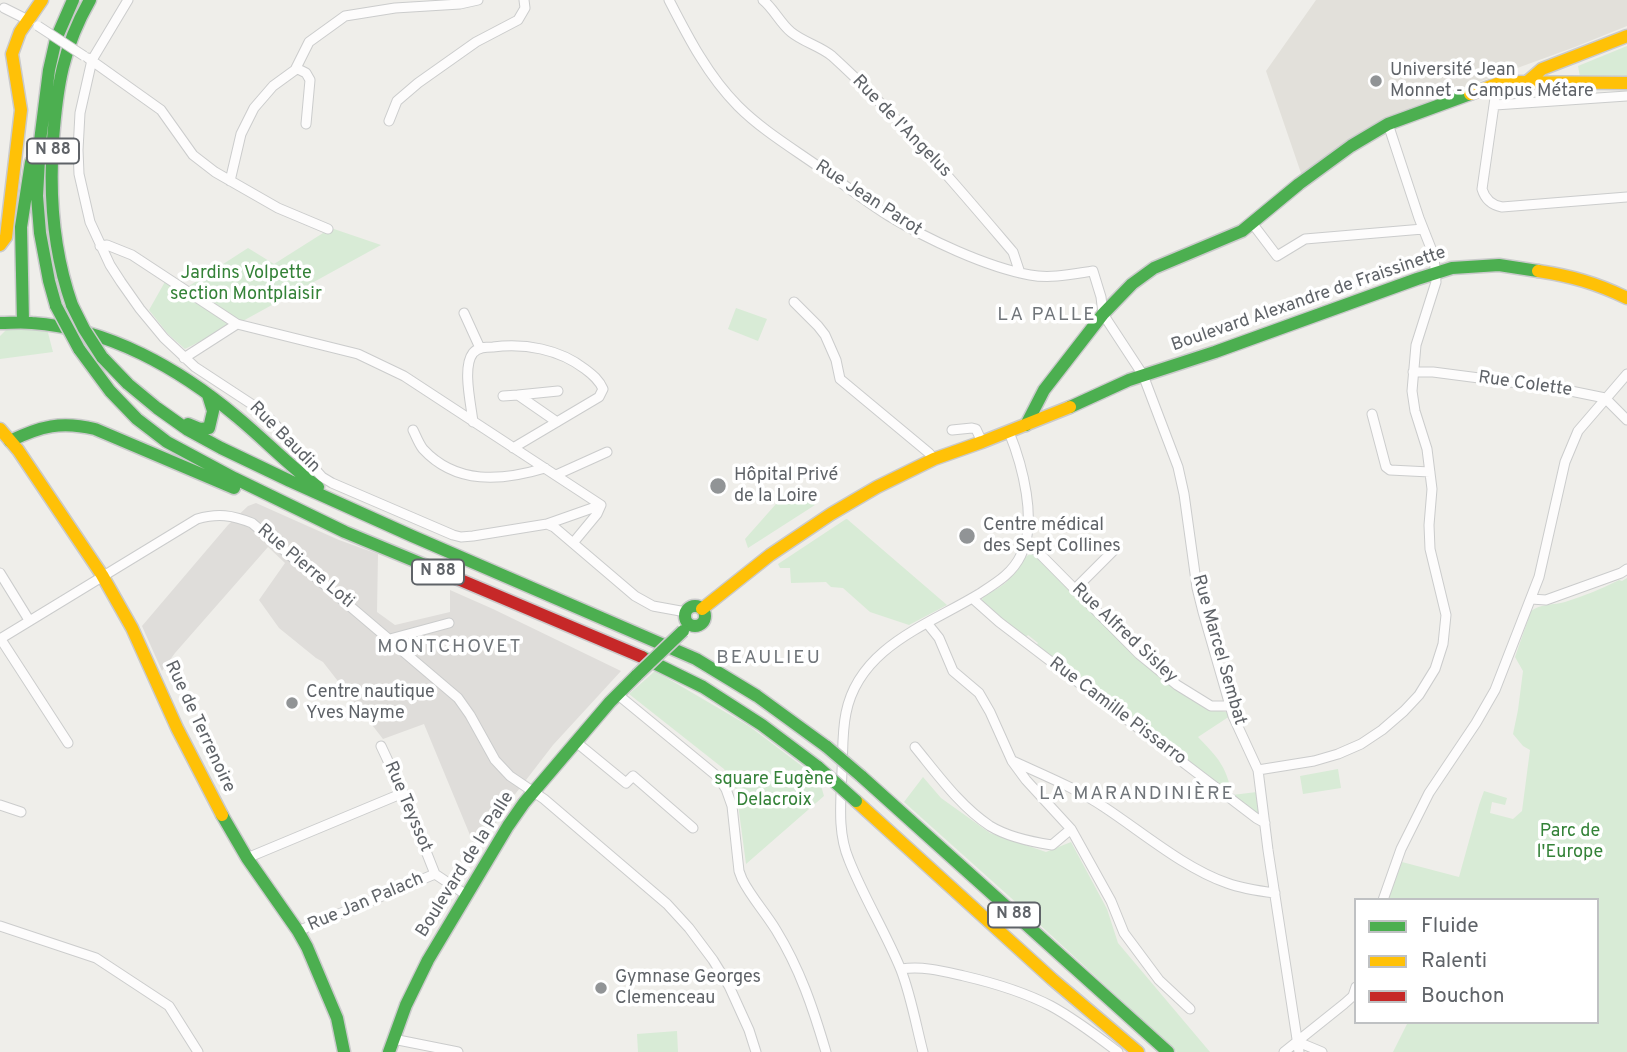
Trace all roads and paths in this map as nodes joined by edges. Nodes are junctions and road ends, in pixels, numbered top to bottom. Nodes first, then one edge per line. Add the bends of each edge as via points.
1 (41, 0) edge
2 (73, 0) edge
3 (90, 0) edge
4 (128, 0) edge
5 (478, 0) edge
6 (524, 0) edge
7 (668, 0) edge
8 (763, 0) edge
9 (3, 5) edge
10 (33, 23) junction
11 (1627, 36) edge
12 (88, 58) junction
13 (1555, 65) junction
14 (296, 68) junction
15 (49, 70) junction
16 (1527, 82) junction
17 (1541, 82) junction
18 (1627, 83) edge
19 (1497, 84) junction
20 (1627, 96) edge
21 (1494, 105) junction
22 (389, 121) dead end
23 (306, 124) dead end
24 (1388, 124) junction
25 (230, 180) junction
26 (1627, 197) edge
27 (1252, 223) junction
28 (328, 229) dead end
29 (1423, 229) junction
30 (0, 245) edge
31 (100, 246) junction
32 (1020, 273) junction
33 (1436, 273) junction
34 (1627, 298) edge
35 (794, 302) dead end
36 (464, 313) dead end
37 (1103, 314) junction
38 (23, 322) junction
39 (0, 323) edge
40 (237, 324) junction
41 (480, 348) junction
42 (184, 358) junction
43 (1413, 372) junction
44 (1627, 374) edge
45 (1143, 375) junction
46 (558, 391) dead end
47 (208, 395) junction
48 (518, 395) junction
49 (503, 396) dead end
50 (1605, 398) junction
51 (148, 402) junction
52 (1372, 415) dead end
53 (1627, 420) edge
54 (473, 422) junction
55 (557, 422) junction
56 (1026, 425) junction
57 (0, 429) edge
58 (412, 430) dead end
59 (952, 430) dead end
60 (1009, 432) junction
61 (982, 442) junction
62 (6, 443) edge
63 (513, 448) junction
64 (607, 452) dead end
65 (933, 459) junction
66 (545, 468) junction
67 (1430, 472) junction
68 (556, 475) junction
69 (601, 505) junction
70 (359, 512) junction
71 (547, 524) junction
72 (345, 532) junction
73 (573, 543) junction
74 (1025, 546) junction
75 (1115, 549) dead end
76 (1624, 571) edge
77 (0, 573) edge
78 (102, 575) junction
79 (1627, 581) edge
80 (1075, 589) junction
81 (972, 598) junction
82 (1531, 599) junction
83 (29, 620) junction
84 (449, 623) dead end
85 (686, 623) junction
86 (927, 623) junction
87 (0, 638) edge
88 (390, 639) junction
89 (617, 694) junction
90 (1230, 706) junction
91 (576, 742) junction
92 (68, 743) dead end
93 (381, 746) dead end
94 (915, 747) dead end
95 (1012, 761) junction
96 (1258, 770) junction
97 (1040, 773) junction
98 (1031, 787) junction
99 (533, 792) junction
100 (403, 793) junction
101 (0, 806) edge
102 (21, 813) dead end
103 (1265, 823) junction
104 (693, 828) dead end
105 (1071, 829) junction
106 (247, 858) junction
107 (435, 874) junction
108 (1275, 893) junction
109 (465, 894) junction
110 (1384, 898) edge
111 (0, 926) edge
112 (298, 931) junction
113 (901, 969) junction
114 (1354, 993) edge
115 (1190, 1009) dead end
116 (391, 1045) edge
117 (1299, 1047) edge
118 (198, 1052) edge
119 (344, 1052) edge
120 (458, 1052) edge
121 (756, 1052) edge
122 (826, 1052) edge
123 (923, 1052) edge
124 (1118, 1052) edge
125 (1138, 1052) edge
126 (1168, 1052) edge
127 (1284, 1052) edge
128 (1322, 1052) edge

1 - 10 main road
2 - 15 main road, N 88
3 - 51 main road, N 88, bridge via 69,45 57,88 52,197 55,241 63,284 84,329 118,376
4 - 12 street
5 - 14 street via 345,16 309,42
6 - 22 street via 518,20 476,42 418,83 397,101
7 - 32 street, Rue Jean Parot via 709,71 738,106 771,133 914,230 976,259
8 - 32 street, Rue de l'Angelus via 789,31 830,54 920,143 1013,251
9 - 10 street
10 - 12 street, bridge
10 - 30 main road via 17,38 12,54 21,110 6,237
11 - 13 main road
12 - 25 street via 161,110 193,155
12 - 31 street, Rue Baudin via 80,113 79,174
13 - 16 main road
13 - 17 main road
14 - 23 street via 310,80
14 - 25 street via 254,108 240,134
15 - 38 main road via 21,227
15 - 72 main road, N 88, bridge via 37,196 43,253 56,306 79,349 110,391 167,442
16 - 17 main road
16 - 19 main road
17 - 18 main road
19 - 21 street
19 - 24 main road
20 - 21 street
21 - 26 street via 1482,189 1490,203 1502,207
24 - 27 main road via 1351,146
24 - 29 street
25 - 28 street via 278,208
27 - 29 street via 1277,256 1305,239
27 - 37 main road via 1154,268
29 - 33 street
31 - 40 street via 132,256
31 - 42 street, Rue Baudin via 140,309
32 - 37 street, Rue Jean Parot via 1052,277 1093,271
33 - 34 main road, Boulevard Alexandre de Fraissinette via 1476,265 1542,270
33 - 43 street
33 - 45 main road, Boulevard Alexandre de Fraissinette
35 - 65 street via 825,335 840,379
36 - 41 street
37 - 45 street, Rue Marcel Sembat
37 - 56 main road via 1044,390
38 - 39 main road
38 - 47 main road via 115,342 165,366
40 - 42 street
40 - 54 street via 358,354 410,379
41 - 54 street via 468,368
41 - 55 street via 509,345 553,352 598,380 603,389 599,397
42 - 71 street, Rue Baudin via 256,407 332,483 461,537
43 - 50 street, Rue Colette
43 - 67 street via 1415,411
44 - 50 street
45 - 56 main road, Boulevard Alexandre de Fraissinette
45 - 90 street, Rue Marcel Sembat via 1178,467 1197,587
46 - 48 street
47 - 51 main road via 214,419 209,428 200,429
47 - 70 main road via 315,485
48 - 49 street
48 - 55 street
50 - 53 street
50 - 82 street via 1570,446
51 - 70 main road, N 88 via 195,434
52 - 67 street via 1386,467
54 - 63 street
55 - 63 street
56 - 60 main road, Boulevard Alexandre de Fraissinette
57 - 62 main road, Rue de Terrenoire
58 - 66 street via 422,448 458,474 497,477
59 - 61 street via 972,428
60 - 61 main road, Boulevard de la Palle
60 - 74 street via 1025,487
61 - 65 main road, Boulevard de la Palle
62 - 72 main road via 32,430 57,425 95,429
62 - 78 main road, Rue de Terrenoire
63 - 66 street
64 - 68 street
65 - 85 main road, Boulevard de la Palle via 831,514 702,609 704,621
66 - 68 street
67 - 96 street via 1430,549 1446,615 1435,669 1404,711 1361,744 1314,761
68 - 69 street
69 - 71 street, Rue Baudin
69 - 73 street
70 - 126 main road, N 88, bridge via 646,636 712,668 773,706 861,776
71 - 73 street
72 - 125 main road, N 88, bridge via 638,655 750,717 818,767
73 - 85 street via 635,596
74 - 80 street, Rue Alfred Sisley via 1036,550
74 - 81 street via 1006,577
75 - 80 street
76 - 79 street
76 - 82 street via 1546,600
77 - 83 street
78 - 83 street, Rue Pierre Loti
78 - 88 street, Rue Pierre Loti via 197,519 225,514 264,532
78 - 106 main road, Rue de Terrenoire
80 - 90 street, Rue Alfred Sisley via 1177,685 1211,706
81 - 86 street
81 - 103 street, Rue Camille Pissarro
82 - 110 street via 1495,690 1429,793 1401,849
83 - 87 street, Rue Pierre Loti
84 - 88 street
85 - 89 main road, Boulevard de la Palle, bridge
86 - 95 street via 953,671 979,693
86 - 113 street via 878,655 863,672 846,712 843,738 841,831 848,858
87 - 92 street
88 - 99 street, Rue Pierre Loti via 458,698 495,760
89 - 91 main road, Boulevard de la Palle
89 - 122 street via 718,777 726,789 742,879 799,972
90 - 96 street, Rue Marcel Sembat
91 - 99 main road, Boulevard de la Palle
91 - 104 street via 626,783 633,776
93 - 100 street, Rue Teyssot
94 - 105 street via 963,804 992,827 1029,842 1052,845
95 - 97 street
95 - 98 street
96 - 103 street, Rue Marcel Sembat
97 - 98 street
97 - 108 street via 1102,805 1215,878
98 - 105 street
99 - 109 main road, Boulevard de la Palle
99 - 121 street, Rue Pierre Loti via 690,928 726,979
100 - 106 street
100 - 107 street, Rue Teyssot
101 - 102 street
103 - 108 street, Rue Marcel Sembat
105 - 115 street via 1124,933 1159,980
106 - 112 main road, Rue de Terrenoire
107 - 109 street, Rue Teyssot
107 - 112 street, Rue Jan Palach
108 - 117 street, Rue Marcel Sembat
109 - 116 main road, Boulevard de la Palle via 417,979
111 - 118 street via 96,958 169,1006
112 - 119 main road, Rue de Terrenoire via 337,1018
113 - 123 street
113 - 124 street via 936,970 1017,992 1053,1007
114 - 117 street
116 - 120 street
117 - 127 street
117 - 128 street

